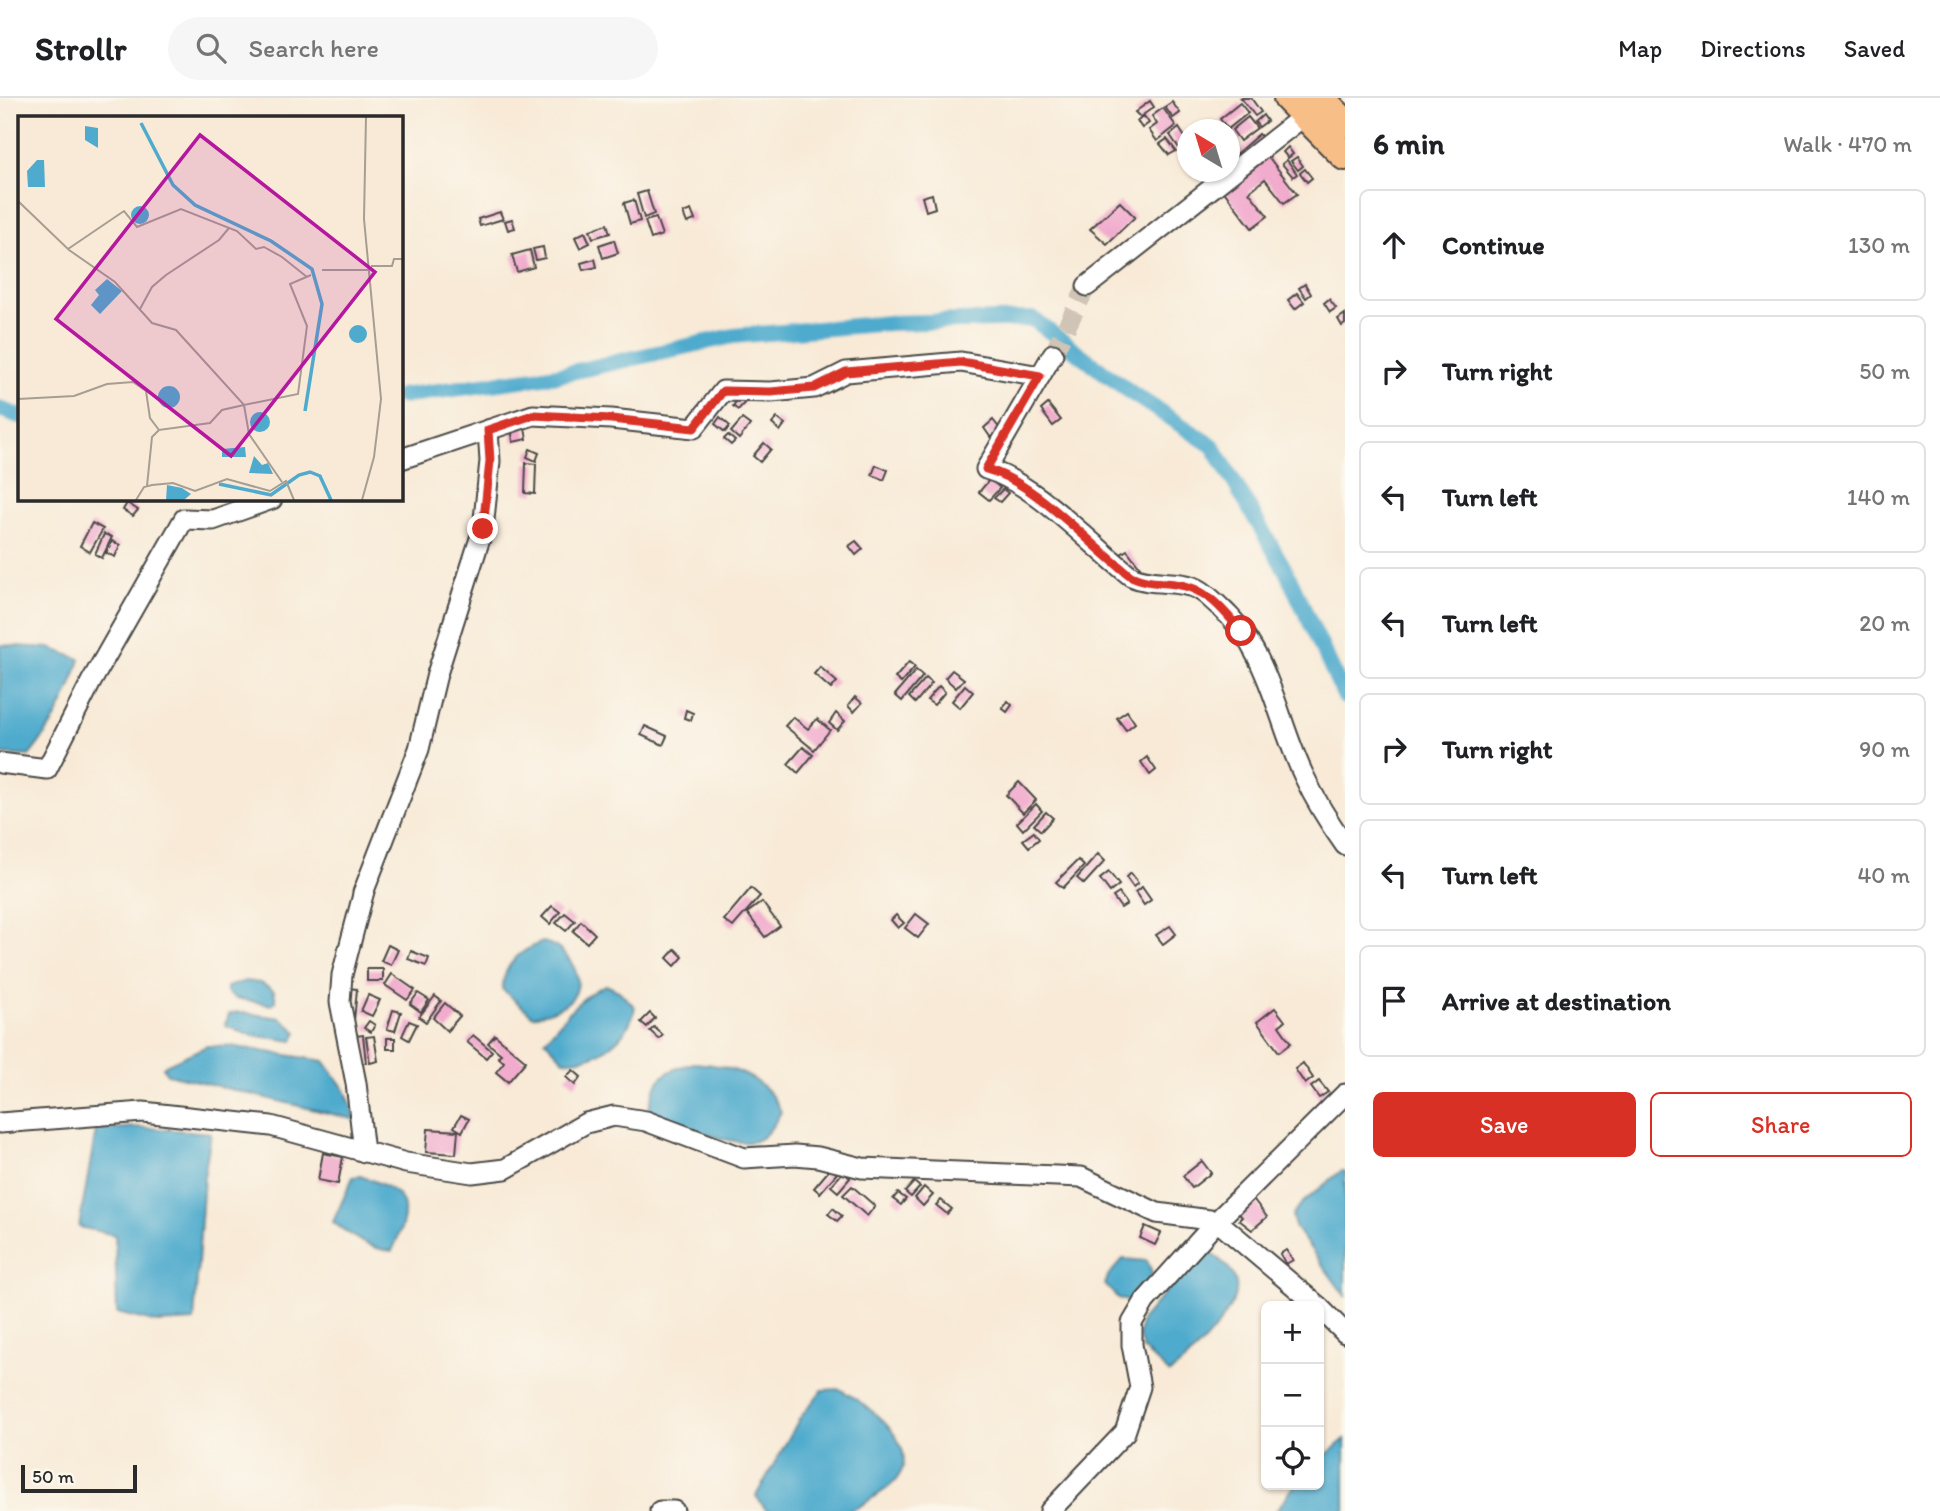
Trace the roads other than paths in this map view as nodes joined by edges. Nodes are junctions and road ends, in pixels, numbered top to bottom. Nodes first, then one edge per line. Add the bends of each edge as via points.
1 (1304, 104) edge
2 (1345, 123) edge
3 (1345, 156) edge
4 (1087, 286) tunnel mouth
5 (1053, 354) tunnel mouth
6 (1040, 376) junction
7 (488, 430) junction
8 (402, 459) edge
9 (269, 500) edge
10 (0, 763) edge
11 (1345, 845) edge
12 (1345, 1094) edge
13 (0, 1123) edge
14 (364, 1152) junction
15 (1217, 1221) junction
16 (1311, 1301) edge
17 (1324, 1313) edge
18 (1345, 1333) edge
19 (660, 1511) edge
20 (674, 1511) edge
21 (1050, 1511) edge

1 - 2 highway
1 - 3 highway
1 - 4 street
5 - 6 street
6 - 7 street via 961,362 846,372 814,388 723,391 694,428 533,415
6 - 11 street via 986,469 1006,475 1131,576 1146,583 1199,589 1224,611 1265,669 1303,775
7 - 8 street
7 - 14 street via 490,461 483,529 437,674 419,749 363,892 342,975 340,1002
9 - 10 street via 214,520 184,519 47,769
12 - 15 street
13 - 14 street via 143,1112 271,1126
14 - 15 street via 472,1173 505,1169 586,1123 614,1116 646,1121 744,1158 794,1155 862,1168 1081,1177 1157,1213
15 - 16 street
15 - 21 street via 1145,1301 1132,1323 1140,1387 1125,1432
17 - 18 street
19 - 20 street

